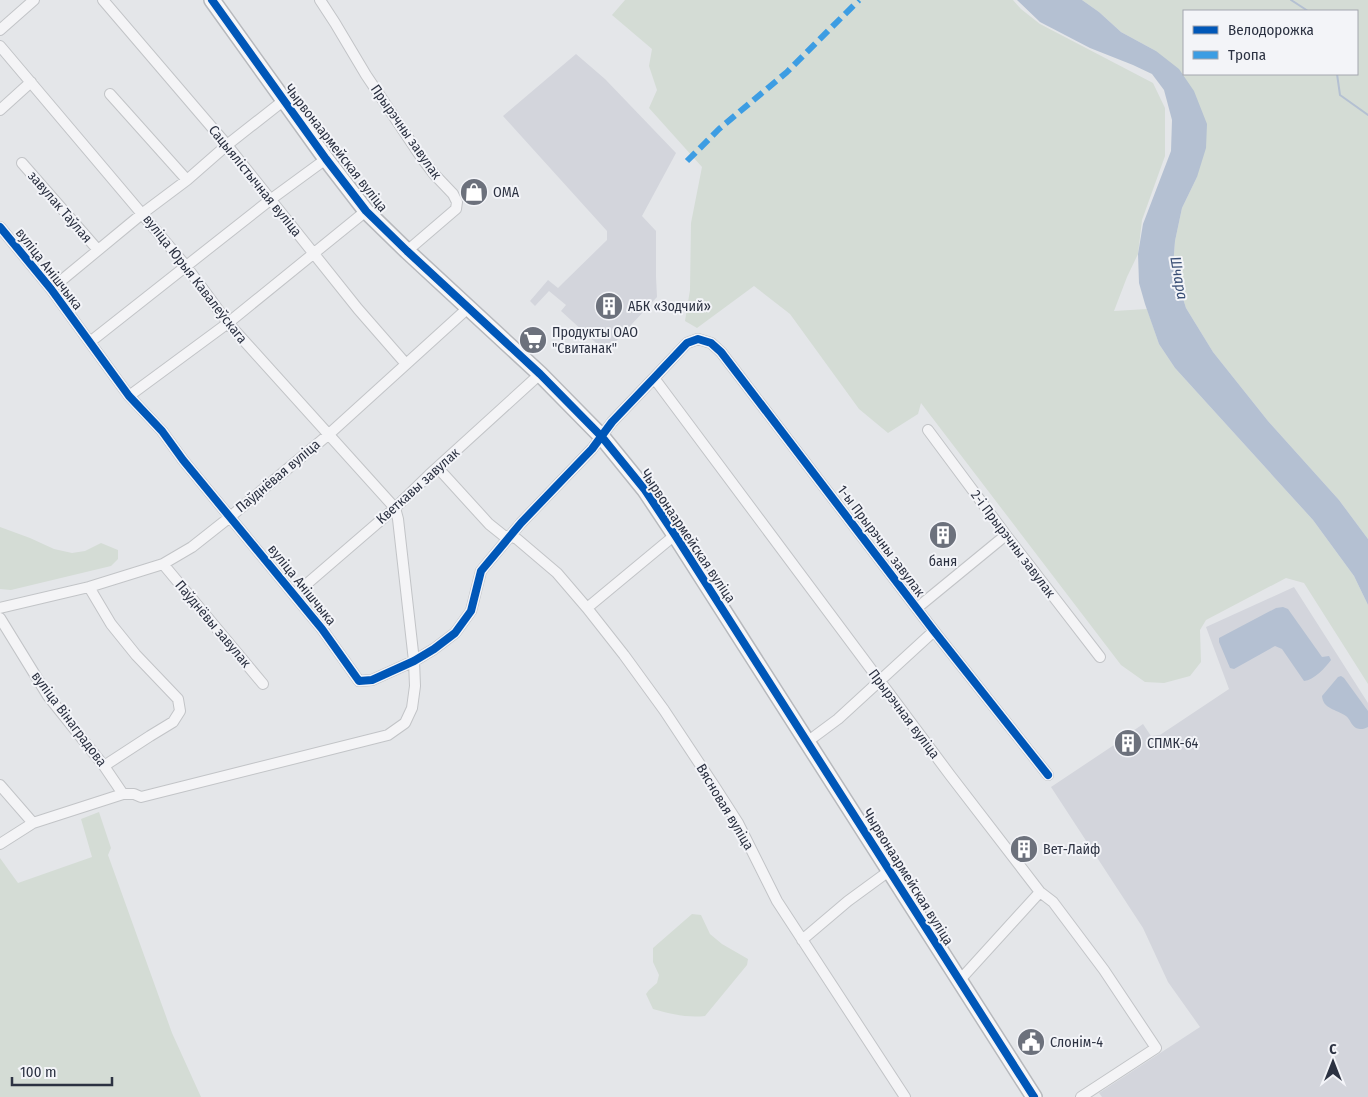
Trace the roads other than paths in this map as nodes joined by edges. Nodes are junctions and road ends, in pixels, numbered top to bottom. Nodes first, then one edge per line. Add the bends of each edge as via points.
1 (34, 0) edge
2 (103, 0) edge
3 (212, 0) edge
4 (320, 0) edge
5 (0, 30) edge
6 (0, 46) edge
7 (31, 82) junction
8 (110, 94) dead end
9 (283, 101) junction
10 (0, 110) edge
11 (227, 145) junction
12 (326, 159) junction
13 (22, 163) dead end
14 (187, 180) junction
15 (270, 200) junction
16 (366, 211) junction
17 (143, 213) junction
18 (0, 227) edge
19 (98, 250) junction
20 (407, 251) junction
21 (314, 254) junction
22 (186, 266) junction
23 (52, 289) junction
24 (468, 308) junction
25 (228, 323) junction
26 (90, 342) junction
27 (687, 343) joint
28 (406, 364) junction
29 (540, 374) junction
30 (654, 378) junction
31 (129, 396) junction
32 (928, 430) dead end
33 (328, 434) junction
34 (602, 437) junction
35 (438, 468) junction
36 (395, 508) junction
37 (230, 517) junction
38 (675, 535) junction
39 (1006, 536) junction
40 (514, 538) junction
41 (163, 564) junction
42 (89, 587) junction
43 (294, 595) junction
44 (0, 608) edge
45 (587, 608) junction
46 (917, 608) junction
47 (0, 618) edge
48 (934, 631) junction
49 (1100, 656) dead end
50 (414, 661) junction
51 (880, 681) junction
52 (263, 684) dead end
53 (807, 742) junction
54 (104, 766) junction
55 (1048, 775) dead end
56 (0, 785) edge
57 (123, 794) junction
58 (33, 823) junction
59 (0, 844) edge
60 (889, 871) junction
61 (1040, 892) junction
62 (802, 940) junction
63 (959, 980) junction
64 (905, 1097) edge
65 (1034, 1097) edge
66 (1081, 1097) edge

1 - 5 street
2 - 11 street, Сацыялістычная вуліца
3 - 9 highway, Чырвонаармейская вуліца
4 - 20 street, Прырэчны завулак via 421,157 457,202 456,209
6 - 7 street, вуліца Юрыя Кавалеўскага
7 - 10 street
7 - 17 street, вуліца Юрыя Кавалеўскага
8 - 14 street
9 - 11 street, завулак Таўлая
9 - 12 highway, Чырвонаармейская вуліца
11 - 14 street, завулак Таўлая
11 - 15 street, Сацыялістычная вуліца
12 - 15 street
12 - 16 highway, Чырвонаармейская вуліца
13 - 19 street, завулак Таўлая
14 - 17 street, завулак Таўлая
15 - 21 street, Сацыялістычная вуліца
15 - 22 street
16 - 20 highway, Чырвонаармейская вуліца
16 - 21 street
17 - 19 street, завулак Таўлая
17 - 22 street, вуліца Юрыя Кавалеўскага
18 - 23 street, вуліца Анішчыка
19 - 23 street, завулак Таўлая
20 - 24 highway, Чырвонаармейская вуліца
21 - 25 street
21 - 28 street, Сацыялістычная вуліца
22 - 25 street, вуліца Юрыя Кавалеўскага
22 - 26 street
23 - 26 street, вуліца Анішчыка
24 - 28 street, Паўднёвая вуліца
24 - 29 highway, Чырвонаармейская вуліца
25 - 31 street
25 - 33 street, вуліца Юрыя Кавалеўскага
26 - 31 street, вуліца Анішчыка
27 - 30 street, вуліца Анішчыка
27 - 46 street, 1-ы Прырэчны завулак via 698,339 711,343 721,352
28 - 33 street, Паўднёвая вуліца
29 - 34 highway, Чырвонаармейская вуліца
29 - 35 street, Кветкавы завулак
30 - 34 street, вуліца Анішчыка
30 - 51 street, Прырэчная вуліца
31 - 37 street, вуліца Анішчыка via 162,431
32 - 39 street, 2-і Прырэчны завулак
33 - 36 street, вуліца Юрыя Кавалеўскага
33 - 37 street, Паўднёвая вуліца
34 - 38 highway, Чырвонаармейская вуліца via 645,490
34 - 40 street, вуліца Анішчыка via 521,523
35 - 36 street, Кветкавы завулак
35 - 40 street, Вясновая вуліца via 490,524 504,536
36 - 43 street, Кветкавы завулак
36 - 50 street
37 - 41 street, Паўднёвая вуліца via 192,547
37 - 43 street, вуліца Анішчыка
38 - 45 street
38 - 53 highway, Чырвонаармейская вуліца
39 - 46 street
39 - 49 street, 2-і Прырэчны завулак
40 - 45 street, Вясновая вуліца via 557,573
40 - 50 street, вуліца Анішчыка via 481,572 471,611 454,633
41 - 42 street, Паўднёвая вуліца
41 - 52 street, Паўднёвы завулак
42 - 44 street, Паўднёвая вуліца
42 - 54 street via 111,624 178,699 180,711 173,722
43 - 50 street, вуліца Анішчыка via 359,681 372,680
45 - 62 street, Вясновая вуліца via 624,655 716,787 777,901
46 - 48 street, 1-ы Прырэчны завулак
47 - 54 street, вуліца Вінаградова via 48,696
48 - 51 street
48 - 55 street, 1-ы Прырэчны завулак
50 - 57 street via 412,708 405,723 388,735 141,797
51 - 53 street
51 - 61 street, Прырэчная вуліца
53 - 60 highway, Чырвонаармейская вуліца
54 - 57 street, вуліца Вінаградова
56 - 58 street
57 - 58 street
58 - 59 street
60 - 62 street
60 - 63 highway, Чырвонаармейская вуліца
61 - 63 street
61 - 66 street, Прырэчная вуліца via 1052,902 1104,970 1156,1048
62 - 64 street, Вясновая вуліца
63 - 65 highway, Чырвонаармейская вуліца

